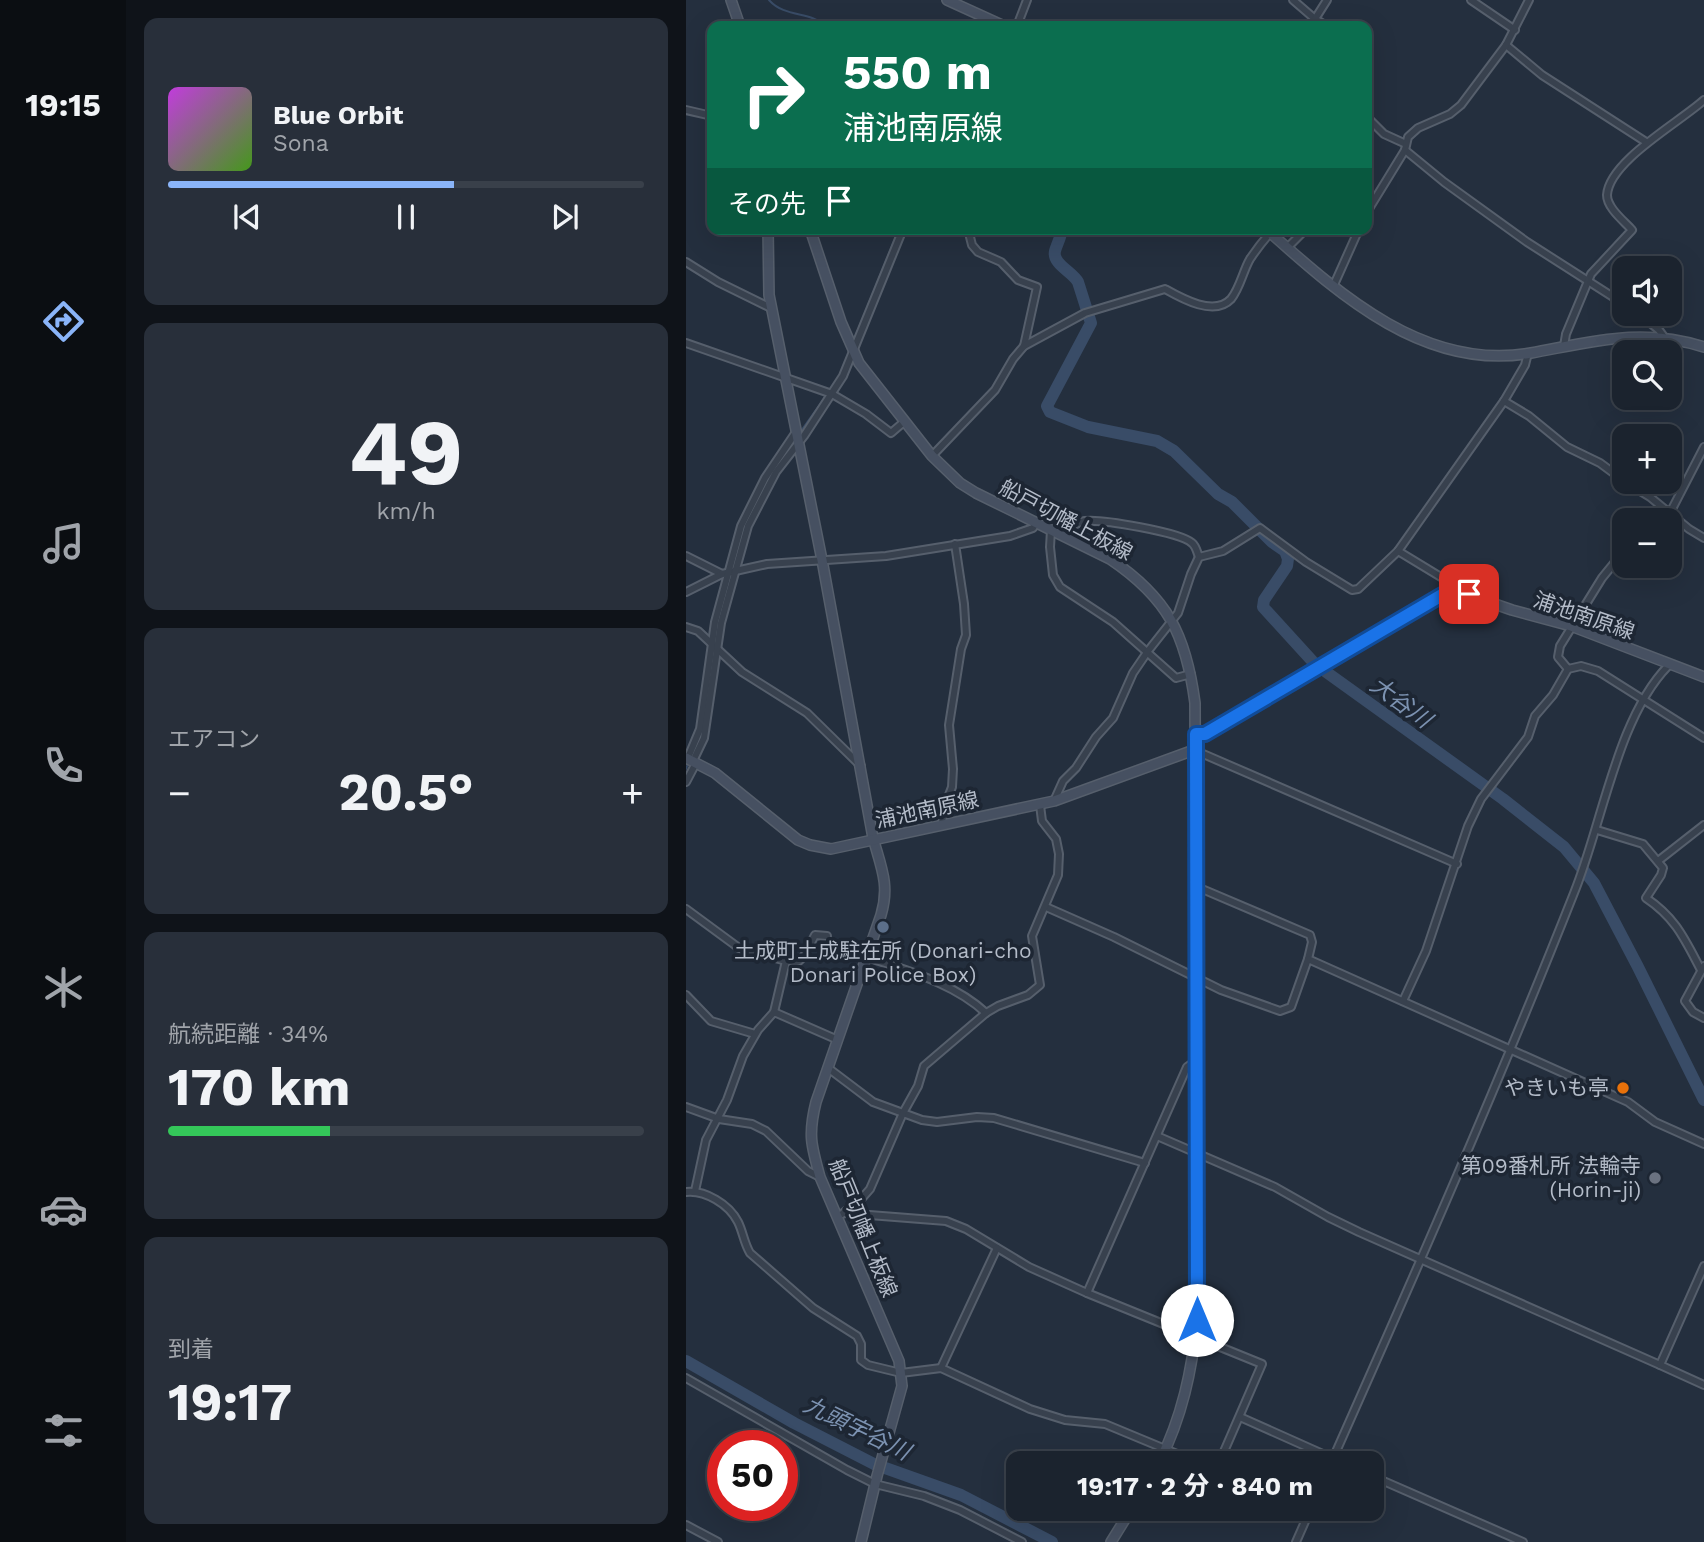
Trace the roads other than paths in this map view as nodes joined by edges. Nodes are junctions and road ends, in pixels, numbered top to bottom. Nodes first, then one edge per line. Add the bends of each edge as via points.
1 (731, 0) edge
2 (947, 0) edge
3 (1027, 0) edge
4 (1293, 0) edge
5 (1327, 0) edge
6 (1471, 0) edge
7 (1529, 0) edge
8 (1315, 19) junction
9 (738, 21) edge
10 (993, 21) edge
11 (1019, 21) edge
12 (1318, 21) edge
13 (1515, 30) junction
14 (1506, 45) junction
15 (1704, 100) edge
16 (686, 110) edge
17 (707, 115) edge
18 (1372, 122) edge
19 (1646, 142) junction
20 (1406, 147) junction
21 (1372, 204) edge
22 (768, 235) edge
23 (812, 235) edge
24 (901, 235) edge
25 (970, 235) edge
26 (1265, 235) edge
27 (1272, 235) edge
28 (1300, 235) edge
29 (1356, 235) edge
30 (1287, 248) junction
31 (686, 262) edge
32 (1588, 281) junction
33 (1332, 287) junction
34 (1612, 296) edge
35 (772, 308) junction
36 (1654, 326) edge
37 (1664, 338) junction
38 (686, 343) edge
39 (1024, 346) junction
40 (1564, 346) junction
41 (1704, 348) edge
42 (853, 351) junction
43 (1528, 354) junction
44 (784, 377) junction
45 (829, 393) junction
46 (1504, 401) junction
47 (905, 421) junction
48 (798, 436) junction
49 (1704, 447) edge
50 (932, 456) junction
51 (1663, 508) edge
52 (1673, 508) edge
53 (1036, 523) junction
54 (1682, 523) edge
55 (1051, 530) junction
56 (1063, 535) junction
57 (1704, 538) edge
58 (955, 544) junction
59 (1398, 551) junction
60 (686, 556) edge
61 (1199, 557) junction
62 (822, 560) junction
63 (1612, 566) edge
64 (729, 573) junction
65 (1457, 591) junction
66 (686, 592) edge
67 (1172, 621) junction
68 (1571, 626) junction
69 (686, 627) edge
70 (714, 646) junction
71 (1147, 651) junction
72 (1668, 666) junction
73 (1568, 669) junction
74 (1191, 674) junction
75 (1704, 677) edge
76 (1643, 698) junction
77 (1196, 734) junction
78 (1704, 738) edge
79 (1195, 750) junction
80 (690, 760) edge
81 (862, 767) junction
82 (686, 782) edge
83 (1054, 801) junction
84 (1040, 804) junction
85 (942, 823) junction
86 (1704, 825) edge
87 (1597, 830) junction
88 (873, 838) junction
89 (1658, 862) junction
90 (1457, 864) junction
91 (1195, 886) junction
92 (1046, 907) junction
93 (686, 909) edge
94 (827, 936) dead end
95 (867, 957) junction
96 (1308, 959) junction
97 (786, 961) junction
98 (1702, 968) edge
99 (1196, 979) junction
100 (686, 995) edge
101 (1403, 1001) junction
102 (774, 1012) junction
103 (986, 1013) junction
104 (1704, 1018) edge
105 (755, 1034) junction
106 (838, 1040) junction
107 (1512, 1049) junction
108 (1196, 1060) junction
109 (828, 1068) junction
110 (686, 1107) edge
111 (903, 1113) junction
112 (719, 1119) junction
113 (1157, 1136) junction
114 (1704, 1144) edge
115 (1197, 1154) junction
116 (1145, 1163) junction
117 (820, 1177) junction
118 (695, 1191) junction
119 (686, 1192) edge
120 (840, 1214) junction
121 (997, 1248) junction
122 (1421, 1259) junction
123 (1704, 1266) edge
124 (1087, 1293) junction
125 (1195, 1338) junction
126 (1660, 1365) junction
127 (941, 1368) junction
128 (901, 1373) junction
129 (686, 1378) edge
130 (1704, 1385) edge
131 (1240, 1417) junction
132 (1165, 1450) joint
133 (1224, 1451) edge
134 (1311, 1451) edge
135 (1336, 1451) edge
136 (876, 1480) junction
137 (1384, 1481) edge
138 (1124, 1521) edge
139 (1305, 1521) edge
140 (686, 1525) edge
141 (718, 1542) edge
142 (861, 1542) edge
143 (1022, 1542) edge
144 (1111, 1542) edge
145 (1296, 1542) edge
146 (1523, 1542) edge

1 - 9 main road
2 - 10 main road
3 - 11 street
4 - 8 street
5 - 8 street
6 - 13 street
7 - 13 street
8 - 12 street
13 - 14 street
14 - 19 street via 1542,75
14 - 20 street via 1461,105 1418,128 1408,137
15 - 19 street
16 - 17 street
18 - 20 street
19 - 32 street via 1620,168 1607,196 1632,230
20 - 21 street
20 - 32 street via 1444,182
22 - 35 main road, 船戸切幡上板線
23 - 42 main road, 船戸切幡上板線
24 - 42 street
25 - 39 street via 978,252 1001,262 1017,280 1037,287
26 - 39 street via 1231,298 1223,304 1191,302 1165,289 1086,312
27 - 30 main road
28 - 30 street
29 - 33 street
30 - 33 main road
31 - 35 street
32 - 34 street
32 - 40 street
33 - 43 main road via 1434,345 1480,355
35 - 44 main road, 船戸切幡上板線
36 - 37 street
37 - 40 main road via 1619,337
37 - 41 main road
38 - 44 street
39 - 50 street via 995,390
40 - 43 main road
42 - 45 street via 843,376
42 - 47 main road, 船戸切幡上板線
43 - 46 street
44 - 45 street
44 - 48 main road, 船戸切幡上板線
45 - 47 street via 891,433
45 - 48 street
46 - 51 street
46 - 59 street
47 - 50 main road, 船戸切幡上板線
48 - 62 main road, 船戸切幡上板線
48 - 64 street via 754,513
49 - 52 street
50 - 53 main road, 船戸切幡上板線 via 960,483
53 - 55 main road, 船戸切幡上板線
53 - 58 street via 1034,528 1010,536
54 - 57 street
55 - 56 main road, 船戸切幡上板線
55 - 71 street via 1053,575 1060,587
56 - 61 street via 1089,521 1142,527 1182,537 1193,544
56 - 67 main road, 船戸切幡上板線 via 1128,572
58 - 62 street via 886,556
58 - 85 street via 965,635 949,725 952,787
59 - 61 street via 1352,590 1260,528 1223,551
59 - 65 street
60 - 64 street
61 - 67 street
62 - 64 street via 767,564
62 - 81 main road, 船戸切幡上板線
63 - 68 street
64 - 66 street
64 - 70 street
65 - 68 main road, 浦池南原線
65 - 77 main road via 1205,734
67 - 71 street
67 - 74 main road, 船戸切幡上板線
68 - 72 main road, 浦池南原線
68 - 73 street via 1558,657
69 - 70 street
70 - 80 street
70 - 81 street via 742,672 807,713
71 - 74 street via 1176,678
71 - 83 street via 1113,718 1063,781
72 - 75 main road, 浦池南原線
72 - 76 street
73 - 76 street via 1581,666 1598,671
73 - 90 street via 1535,716 1528,737 1486,792 1468,825
74 - 77 main road, 船戸切幡上板線
76 - 78 street
76 - 87 street via 1611,778
77 - 79 main road, 船戸切幡上板線
79 - 83 main road, 浦池南原線
79 - 90 street
79 - 91 main road, 船戸切幡上板線
80 - 82 street
80 - 88 main road, 浦池南原線 via 715,773 788,833 810,845 831,849
81 - 88 main road, 船戸切幡上板線
83 - 84 main road, 浦池南原線
84 - 85 main road, 浦池南原線
84 - 92 street via 1042,821 1056,839 1059,854 1058,875
85 - 88 main road, 浦池南原線
86 - 89 street
87 - 89 street via 1643,844
87 - 107 street
88 - 95 main road, 船戸切幡上板線 via 886,880 886,898
89 - 98 street via 1663,868 1661,875 1646,898 1679,928
90 - 101 street
91 - 96 street via 1310,935
91 - 99 main road, 船戸切幡上板線
92 - 99 street
92 - 103 street via 1032,936 1040,985
93 - 97 street via 739,948
94 - 97 street via 815,935 799,961
95 - 103 street via 970,998
95 - 106 main road, 船戸切幡上板線
96 - 99 street via 1291,1007 1280,1011
96 - 101 street
97 - 102 street
98 - 104 street via 1685,1001
99 - 108 main road, 船戸切幡上板線
100 - 105 street via 711,1021
101 - 107 street
102 - 105 street
102 - 106 street
103 - 111 street via 924,1066
105 - 112 street
106 - 109 main road, 船戸切幡上板線
107 - 114 street via 1628,1102 1655,1122
107 - 122 street
108 - 113 street via 1187,1067
108 - 115 main road, 船戸切幡上板線
109 - 111 street via 873,1102
109 - 117 main road, 船戸切幡上板線 via 809,1128
110 - 112 street
111 - 116 street via 937,1122 994,1118
111 - 120 street via 870,1189
112 - 117 street via 766,1131
112 - 118 street via 706,1140
113 - 115 street
113 - 116 street
115 - 122 street
115 - 125 main road, 船戸切幡上板線
116 - 124 street
117 - 120 main road, 船戸切幡上板線
118 - 119 street
118 - 128 street via 725,1206 738,1222 750,1253 813,1308 857,1336 861,1360
120 - 121 street via 946,1221
120 - 128 main road, 船戸切幡上板線
121 - 124 street
121 - 127 street
122 - 126 street
122 - 135 street
123 - 126 street
124 - 125 street
125 - 131 street via 1262,1364
125 - 132 main road, 船戸切幡上板線 via 1183,1405
126 - 130 street
127 - 128 street
127 - 132 street via 1030,1409 1065,1420 1105,1424
128 - 136 main road, 船戸切幡上板線 via 902,1386
129 - 136 street via 847,1470
131 - 133 street
131 - 134 street
136 - 142 main road, 船戸切幡上板線
136 - 143 street via 960,1510
137 - 146 street
138 - 144 main road
139 - 145 street
140 - 141 street

